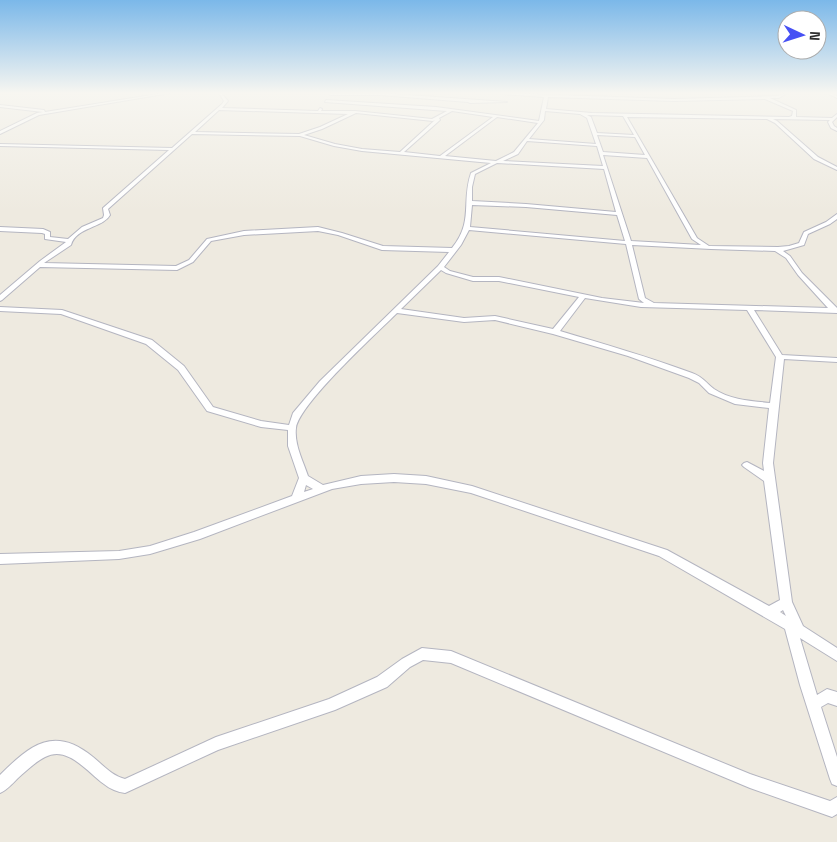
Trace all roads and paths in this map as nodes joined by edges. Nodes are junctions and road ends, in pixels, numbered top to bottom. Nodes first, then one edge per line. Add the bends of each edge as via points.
1 (192, 132) edge
2 (203, 132) edge
3 (307, 132) edge
4 (424, 132) edge
5 (473, 132) edge
6 (533, 132) edge
7 (635, 132) edge
8 (787, 132) edge
9 (596, 134) joint
10 (301, 135) junction
11 (637, 136) junction
12 (527, 140) junction
13 (0, 145) edge
14 (599, 145) junction
15 (173, 149) junction
16 (601, 153) junction
17 (400, 154) junction
18 (441, 157) junction
19 (648, 157) junction
20 (497, 162) junction
21 (605, 168) junction
22 (837, 170) edge
23 (469, 203) junction
24 (620, 214) junction
25 (837, 216) edge
26 (467, 228) junction
27 (0, 229) edge
28 (69, 240) junction
29 (628, 243) junction
30 (713, 248) junction
31 (775, 248) junction
32 (453, 250) junction
33 (43, 264) junction
34 (440, 267) junction
35 (583, 296) junction
36 (0, 299) edge
37 (653, 306) junction
38 (0, 309) edge
39 (750, 309) junction
40 (836, 310) edge
41 (397, 311) junction
42 (555, 332) junction
43 (780, 356) junction
44 (837, 360) edge
45 (774, 406) junction
46 (292, 428) junction
47 (746, 465) dead end
48 (304, 478) junction
49 (769, 479) junction
50 (323, 489) junction
51 (296, 499) junction
52 (0, 559) edge
53 (786, 602) junction
54 (769, 612) junction
55 (795, 630) junction
56 (837, 655) edge
57 (837, 699) edge
58 (814, 704) junction
59 (837, 780) edge
60 (0, 786) edge
61 (837, 804) edge

1 - 15 street
2 - 10 street
3 - 10 street
4 - 17 street
5 - 18 street
6 - 12 street
7 - 11 street
8 - 22 street via 816,158
9 - 11 street
9 - 14 street
10 - 17 street via 349,148
11 - 19 street
12 - 14 street
12 - 20 street via 516,153
13 - 15 street
14 - 16 street
15 - 28 street via 105,208 105,219 84,228
16 - 19 street
16 - 21 street
17 - 18 street
18 - 20 street
19 - 30 street via 695,239
20 - 21 street
20 - 23 street via 473,173
21 - 24 street
23 - 24 street via 514,203
23 - 26 street
24 - 29 street
25 - 31 street via 806,232 802,244
26 - 29 street
26 - 32 street
27 - 28 street via 42,231 48,233 47,238
28 - 33 street via 69,244
29 - 30 street
29 - 37 street via 642,299
30 - 31 street
31 - 40 street
32 - 33 street via 382,248 318,229 213,238 204,243 191,262 177,268
32 - 34 street
33 - 36 street
34 - 35 street via 473,279 499,279
34 - 41 street
35 - 37 street
35 - 42 street
37 - 39 street
38 - 46 street via 62,312 149,342 181,368 210,409 261,424
39 - 40 street
39 - 43 street
41 - 42 street via 464,320 495,318
41 - 46 street via 304,405
42 - 45 street via 692,376 738,402
43 - 44 street
43 - 45 street
45 - 49 street
46 - 48 street via 293,446
47 - 49 street
48 - 50 street
48 - 51 street
49 - 53 street
50 - 51 street
50 - 54 street via 361,480 394,478 426,480 472,490 662,553
51 - 52 street via 150,550 119,555
53 - 54 street
53 - 55 street
54 - 55 street
55 - 56 street
55 - 58 street
57 - 58 street via 827,696
58 - 59 street
60 - 61 street via 22,763 59,747 81,756 116,785 125,786 216,744 330,705 382,682 422,654 451,657 750,781 832,809

